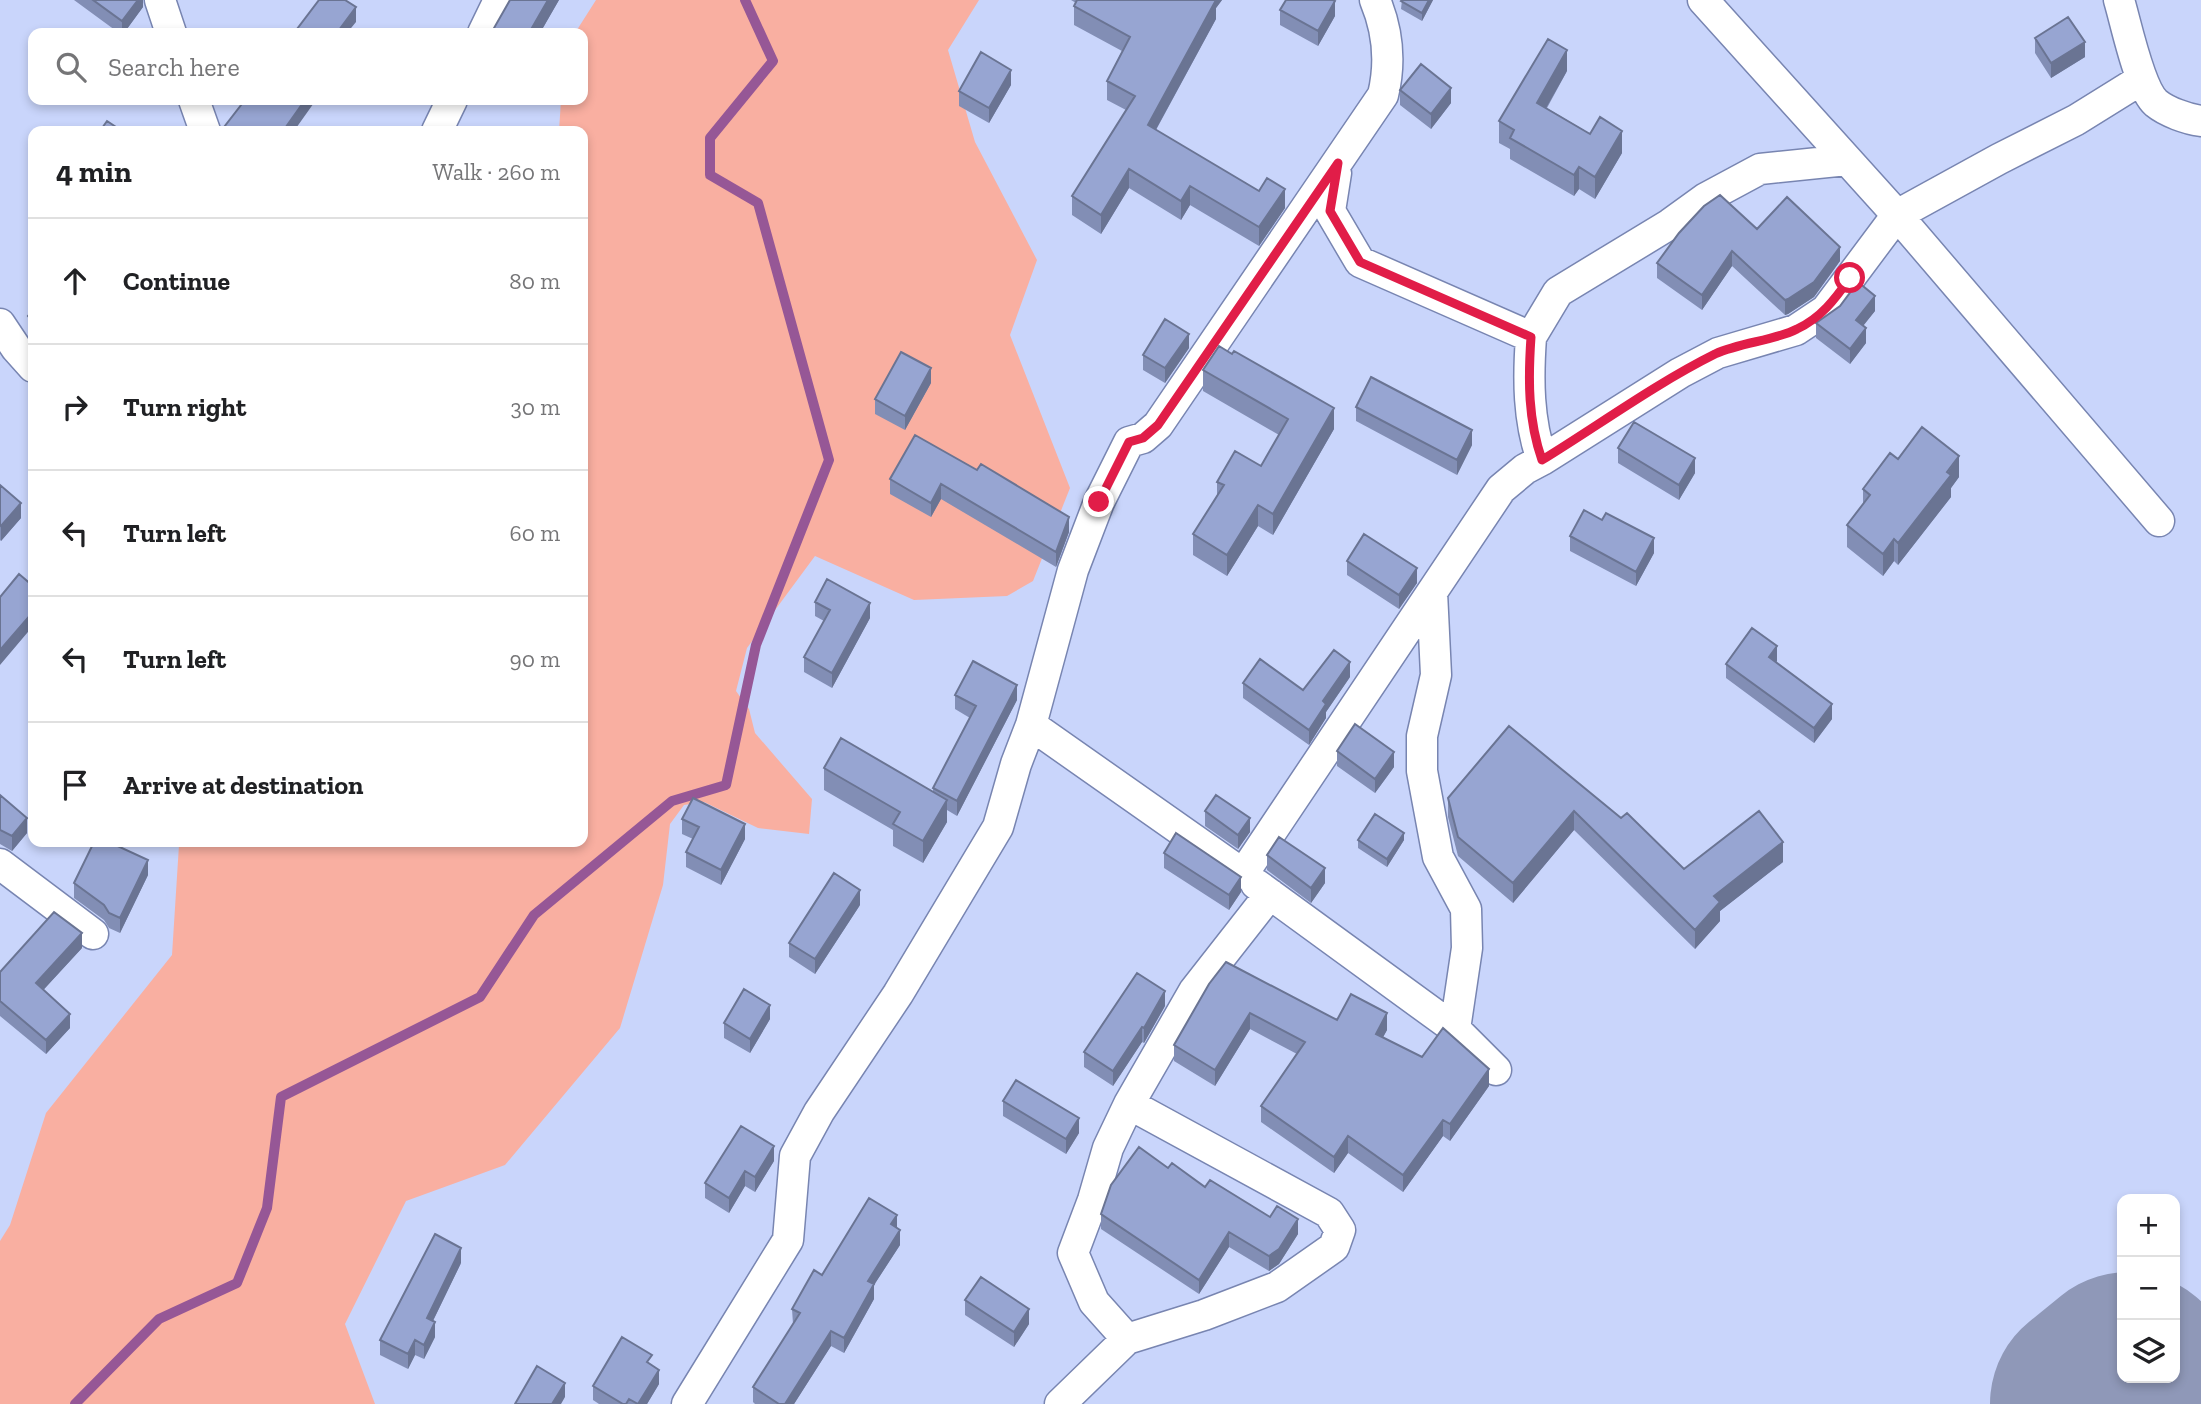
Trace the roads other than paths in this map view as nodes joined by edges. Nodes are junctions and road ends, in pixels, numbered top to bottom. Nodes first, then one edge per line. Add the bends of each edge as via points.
1 (160, 0) edge
2 (499, 0) edge
3 (1376, 0) edge
4 (1703, 0) edge
5 (2119, 0) edge
6 (170, 28) edge
7 (485, 28) edge
8 (2142, 79) junction
9 (196, 105) edge
10 (449, 105) edge
11 (2201, 121) edge
12 (203, 126) edge
13 (439, 126) edge
14 (1847, 160) junction
15 (1338, 163) junction
16 (1897, 215) junction
17 (0, 324) edge
18 (1531, 337) junction
19 (28, 361) edge
20 (1542, 460) junction
21 (2159, 521) dead end
22 (1432, 592) junction
23 (1031, 725) junction
24 (0, 864) edge
25 (1243, 874) junction
26 (1270, 894) junction
27 (93, 934) dead end
28 (1455, 1029) junction
29 (1496, 1070) dead end
30 (1129, 1104) junction
31 (1127, 1339) junction
32 (687, 1404) edge
33 (1060, 1404) edge

1 - 6 street
2 - 7 street
3 - 15 street via 1385,24 1388,76 1383,95
4 - 14 street
5 - 8 street
8 - 11 street via 2155,102
8 - 16 street via 2076,120
9 - 12 street
10 - 13 street
14 - 16 street
14 - 18 street via 1760,169 1706,198 1558,292
15 - 18 street via 1330,211 1360,262
15 - 23 street via 1158,425 1143,438 1129,442 1073,570
16 - 20 street via 1826,310 1796,330 1717,353
16 - 21 street
17 - 19 street
18 - 20 street via 1533,435
20 - 22 street via 1501,489
22 - 25 street
22 - 28 street via 1436,676 1422,736 1422,771 1438,857 1466,909 1467,948
23 - 25 street
23 - 32 street via 998,827 795,1156 788,1240
24 - 27 street
25 - 26 street
26 - 28 street
26 - 30 street via 1194,991
28 - 29 street
30 - 31 street via 1108,1148 1073,1253 1094,1301
30 - 31 street via 1329,1213 1339,1230 1334,1247 1277,1287
31 - 33 street

